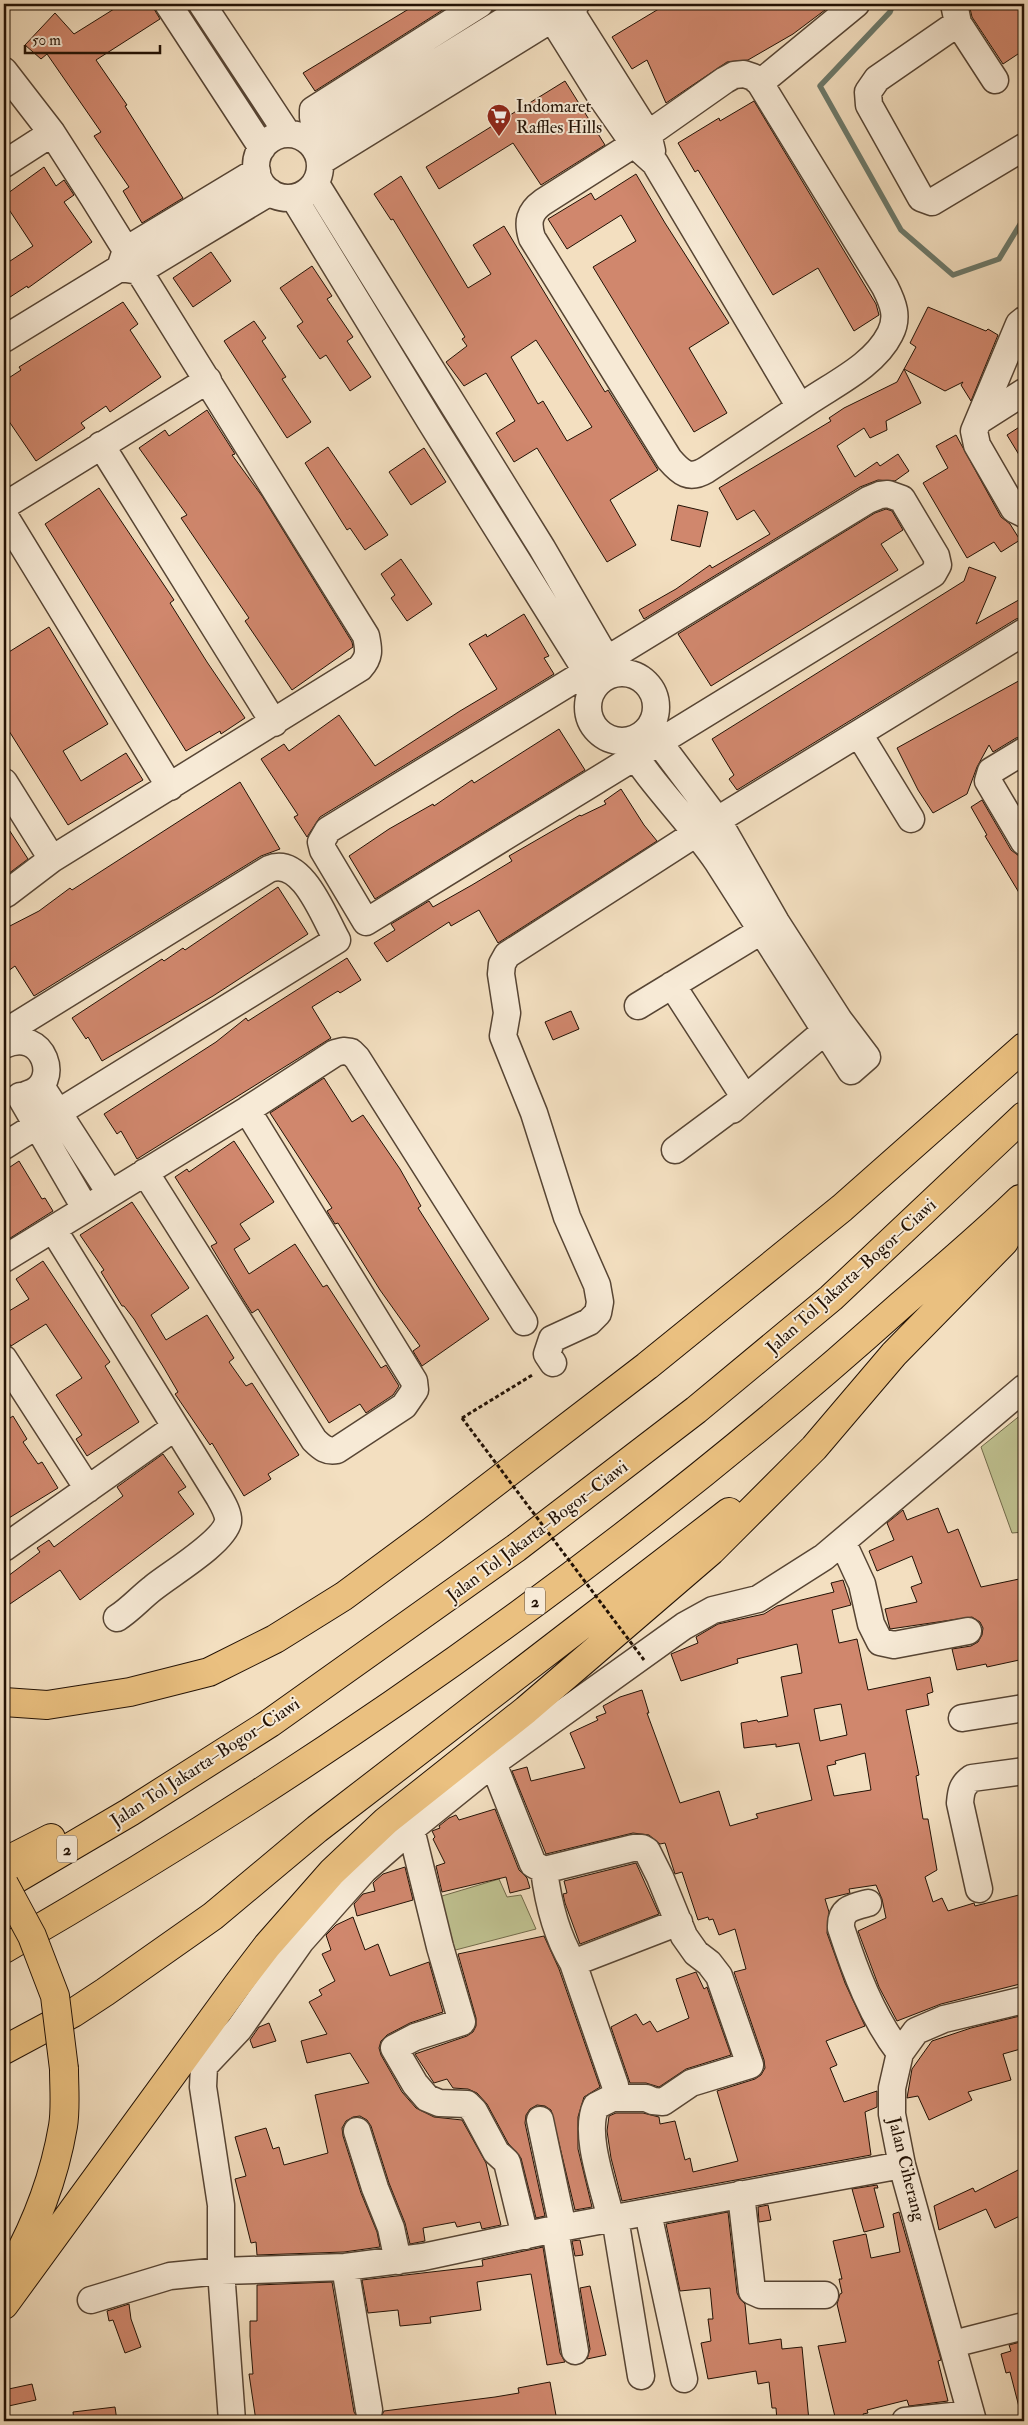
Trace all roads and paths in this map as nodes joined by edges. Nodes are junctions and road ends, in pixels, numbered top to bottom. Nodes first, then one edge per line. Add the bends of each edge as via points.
1 (168, 4) edge
2 (202, 4) edge
3 (480, 4) edge
4 (856, 4) edge
5 (556, 7) edge
6 (956, 14) edge
7 (4, 71) edge
8 (995, 80) dead end
9 (760, 83) junction
10 (52, 132) junction
11 (641, 139) junction
12 (1024, 147) edge
13 (311, 150) junction
14 (4, 164) edge
15 (270, 177) junction
16 (129, 263) junction
17 (1022, 326) edge
18 (4, 339) edge
19 (208, 380) junction
20 (1024, 392) edge
21 (800, 407) junction
22 (980, 420) junction
23 (102, 445) junction
24 (4, 506) edge
25 (1024, 514) edge
26 (4, 515) edge
27 (1024, 632) edge
28 (600, 672) junction
29 (274, 723) junction
30 (859, 734) junction
31 (654, 736) junction
32 (630, 749) junction
33 (1024, 751) edge
34 (4, 782) edge
35 (170, 787) junction
36 (911, 819) dead end
37 (708, 827) junction
38 (1024, 842) edge
39 (52, 859) junction
40 (6, 894) dead end
41 (769, 926) junction
42 (672, 985) junction
43 (638, 1006) dead end
44 (6, 1035) edge
45 (1024, 1047) edge
46 (22, 1091) edge
47 (745, 1098) junction
48 (247, 1110) junction
49 (59, 1112) junction
50 (1024, 1116) edge
51 (36, 1126) junction
52 (4, 1146) edge
53 (677, 1153) dead end
54 (145, 1172) junction
55 (110, 1193) junction
56 (1024, 1194) edge
57 (1024, 1206) edge
58 (85, 1208) junction
59 (53, 1230) junction
60 (4, 1259) edge
61 (524, 1322) dead end
62 (4, 1360) edge
63 (553, 1363) joint
64 (1020, 1395) edge
65 (174, 1428) junction
66 (814, 1448) junction
67 (88, 1489) junction
68 (843, 1543) junction
69 (4, 1548) edge
70 (117, 1618) dead end
71 (968, 1631) dead end
72 (644, 1660) dead end
73 (4, 1702) edge
74 (1024, 1708) edge
75 (962, 1718) dead end
76 (493, 1763) junction
77 (1024, 1771) edge
78 (130, 1812) junction
79 (410, 1829) junction
80 (4, 1862) edge
81 (544, 1870) junction
82 (4, 1885) edge
83 (980, 1889) dead end
84 (868, 1903) dead end
85 (679, 1922) junction
86 (4, 1949) edge
87 (573, 1963) junction
88 (1024, 2000) edge
89 (4, 2050) edge
90 (900, 2053) junction
91 (612, 2098) junction
92 (540, 2120) dead end
93 (357, 2131) dead end
94 (902, 2165) junction
95 (741, 2194) junction
96 (648, 2213) junction
97 (613, 2218) junction
98 (559, 2229) junction
99 (525, 2236) junction
100 (398, 2261) junction
101 (345, 2267) junction
102 (221, 2271) junction
103 (4, 2282) edge
104 (825, 2295) dead end
105 (91, 2300) dead end
106 (4, 2305) edge
107 (1024, 2326) edge
108 (953, 2344) junction
109 (575, 2351) dead end
110 (641, 2376) dead end
111 (684, 2379) dead end
112 (368, 2410) dead end
113 (972, 2418) edge
114 (232, 2421) edge
115 (905, 2421) edge

1 - 15 street
2 - 13 street
3 - 13 street via 313,110
4 - 9 street
5 - 11 street
5 - 13 street
6 - 8 street
6 - 12 street via 876,79 868,92 869,106 921,198 932,202
7 - 10 street
9 - 11 street via 753,77 734,75
9 - 21 street via 885,287 895,310 890,334 872,357
10 - 14 street
10 - 16 street
11 - 21 street
11 - 21 street via 535,208 529,228 532,238 669,460 683,474 698,475
13 - 15 street via 273,138
13 - 15 street via 306,193
13 - 28 street via 537,540
15 - 16 street
15 - 28 street
16 - 18 street
16 - 19 street
17 - 22 street
19 - 23 street
19 - 29 street via 366,636 369,651 368,660 360,668
20 - 22 street
22 - 25 street via 974,432 977,445 1014,508
23 - 24 street
23 - 29 street
26 - 35 street
27 - 30 street
28 - 31 street via 635,674 651,688 657,708
28 - 31 street via 868,500 888,494 902,499 936,556 938,565 934,574
28 - 32 street via 589,694 587,708 591,721 599,732
28 - 32 street via 328,830 322,842 329,862 366,922
29 - 35 street
30 - 36 street
30 - 37 street
31 - 32 street via 638,737
31 - 37 street
32 - 37 street
33 - 38 street via 991,771 988,781
34 - 39 street
35 - 39 street
37 - 41 street
37 - 63 street via 507,954 502,964 507,1013 503,1036 534,1113 567,1217 597,1285 600,1302 598,1313 589,1322 552,1339 547,1354
39 - 40 street
41 - 42 street
41 - 47 street via 832,1026
42 - 43 street
42 - 47 street
44 - 46 street via 38,1048 45,1060 46,1073
44 - 49 street via 269,869 285,866 301,876 337,940
45 - 73 highway via 842,1208 647,1366 344,1596 275,1640 209,1672 130,1692 47,1705
46 - 49 street
46 - 51 street
47 - 53 street
48 - 54 street
48 - 54 street via 414,1381 415,1390 404,1406 338,1450 330,1452 314,1440
48 - 61 street via 335,1053 352,1052
49 - 55 street
50 - 78 highway, Jalan Tol Jakarta–Bogor–Ciawi / 2 via 830,1298 696,1410 516,1548 390,1638 270,1723
51 - 52 street
51 - 58 street
54 - 55 street
55 - 58 street
56 - 86 highway, 2 via 809,1388 613,1544 486,1638 293,1772 117,1884
57 - 66 highway via 1004,1242 894,1354
58 - 59 street
59 - 60 street
59 - 65 street
62 - 67 street
63 - 72 path, bridge via 462,1418
64 - 68 street
65 - 67 street
65 - 70 street via 219,1497 228,1520 226,1528 210,1545
66 - 89 highway via 317,1829 213,1916 105,1992
66 - 106 highway via 711,1551 526,1710 386,1821 332,1872 238,1984
67 - 69 street
68 - 71 street via 862,1584 880,1642 894,1645
68 - 76 street via 758,1599 700,1616
74 - 75 street
76 - 79 street
76 - 81 street via 533,1864
77 - 83 street via 972,1778 965,1782 962,1790 960,1803
78 - 80 highway via 62,1833
78 - 82 highway, Jalan Tol Jakarta–Bogor–Ciawi / 2
79 - 99 street via 462,2022 415,2037 394,2048 427,2098 439,2103 467,2104 474,2110 496,2152 506,2162
79 - 102 street via 332,1904 301,1941 239,2029 204,2066 203,2087 221,2205
81 - 85 street via 642,1848 651,1857
81 - 87 street via 547,1895 562,1945
82 - 103 highway, bridge via 32,1936 55,1996 64,2069 63,2125 48,2189 21,2253
84 - 90 street via 846,1910 842,1914 842,1928 884,2033
85 - 87 street
85 - 91 street via 692,1948 719,1976 750,2065 690,2083 663,2102 646,2098
87 - 91 street via 614,2085 616,2093
88 - 90 street, Jalan Ciherang via 931,2023 912,2034
90 - 94 street, Jalan Ciherang via 893,2078 892,2103
91 - 97 street via 596,2106 592,2122 594,2146
92 - 98 street
93 - 100 street via 391,2228
94 - 95 street
94 - 108 street, Jalan Ciherang
95 - 96 street
95 - 104 street via 752,2291 761,2295
96 - 97 street
96 - 111 street
97 - 98 street
97 - 110 street
98 - 99 street
98 - 109 street
99 - 100 street
100 - 101 street
101 - 102 street
101 - 112 street
102 - 105 street via 170,2276
102 - 114 street
107 - 108 street
108 - 113 street, Jalan Ciherang
113 - 115 street

